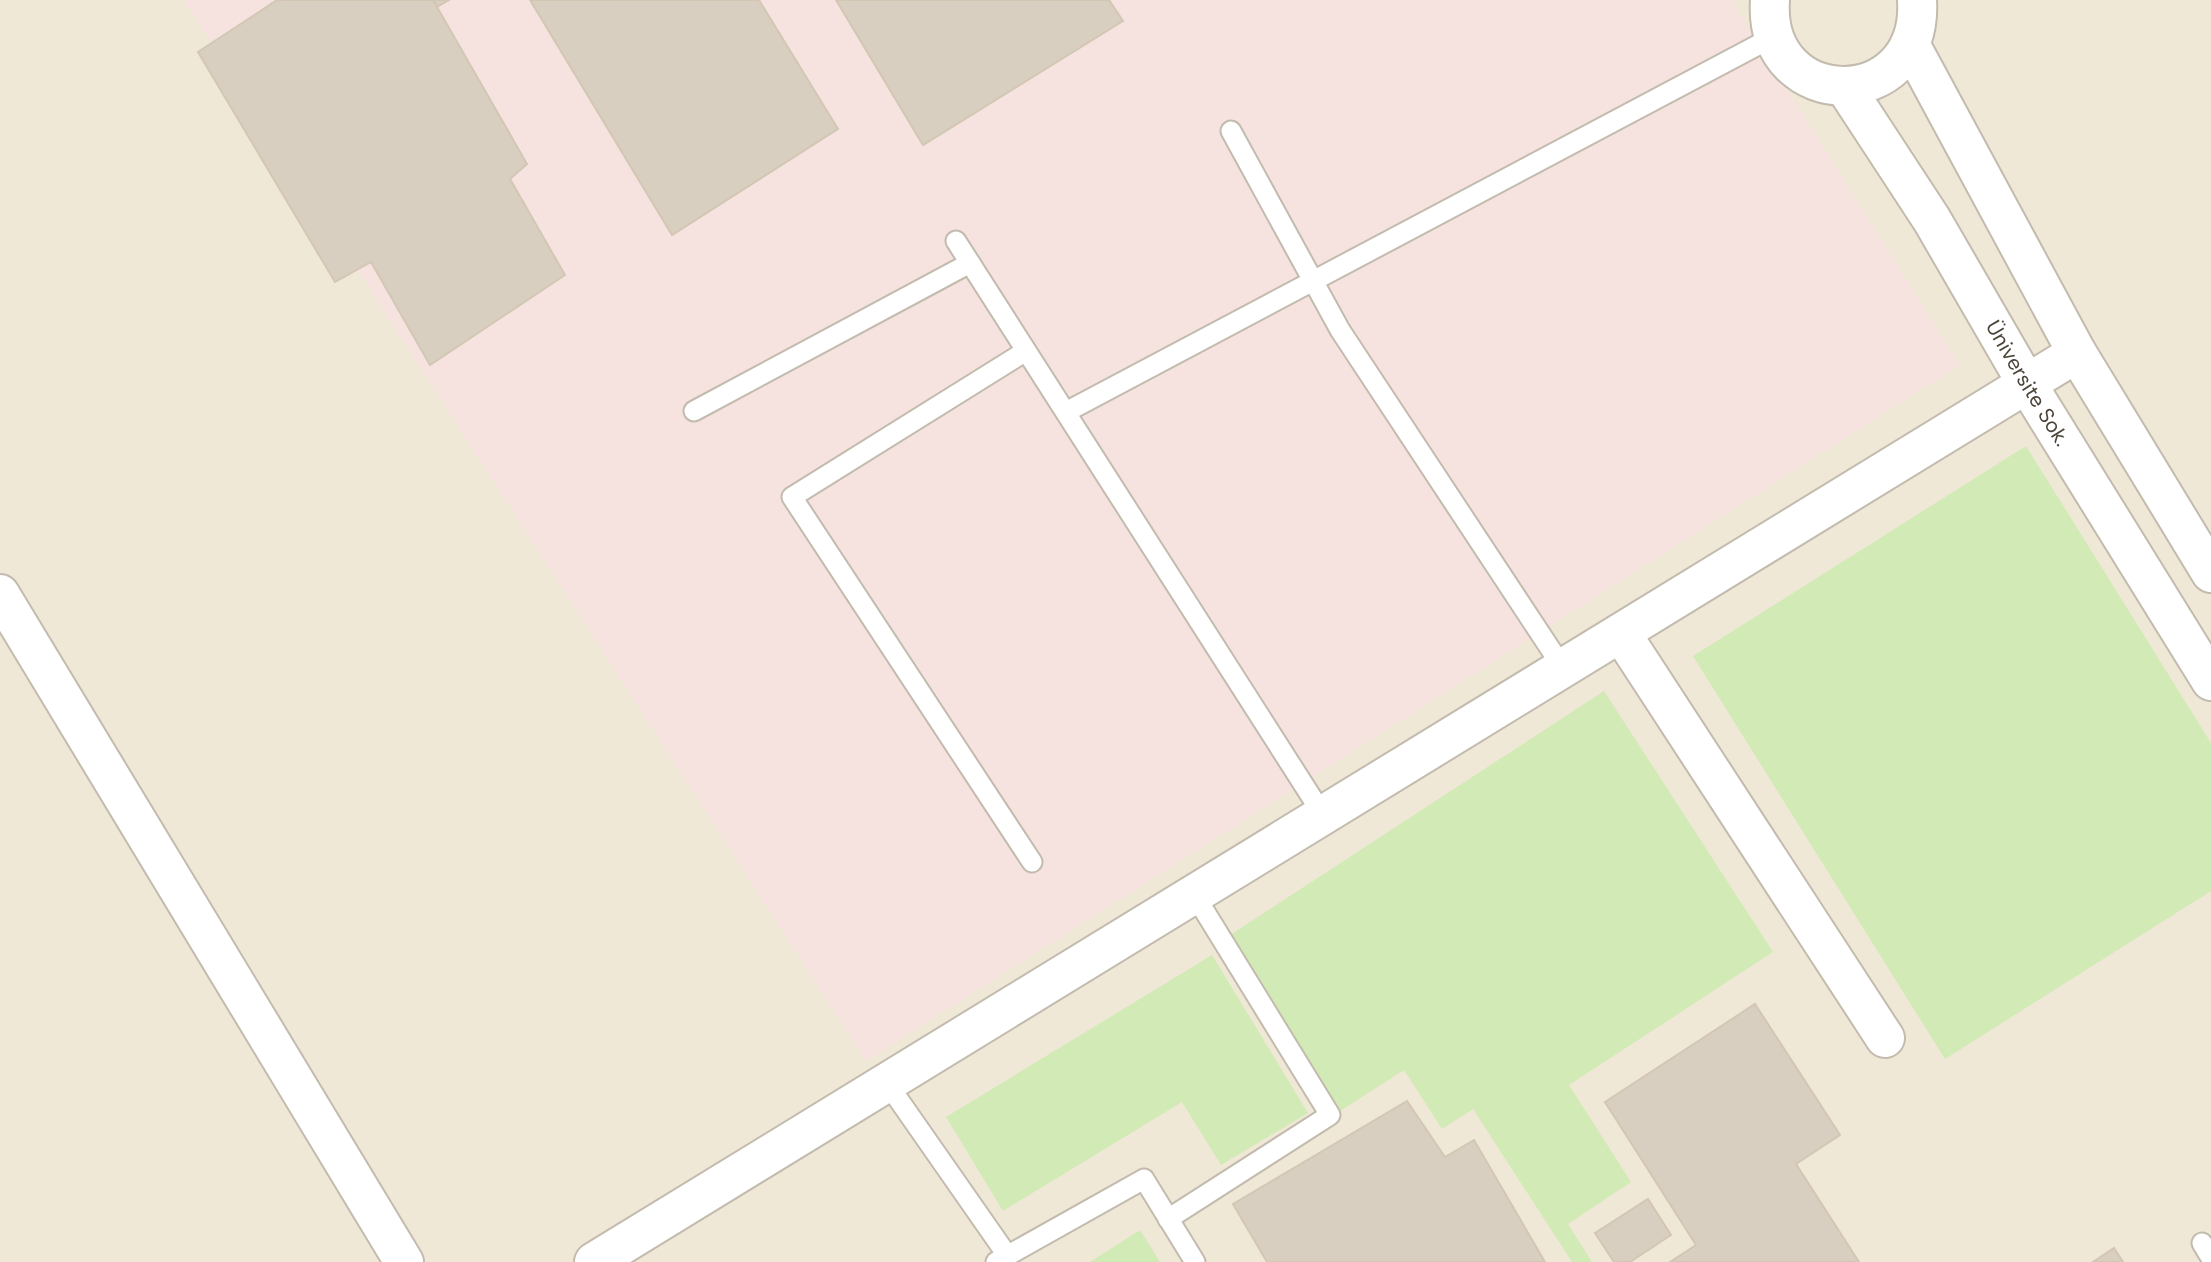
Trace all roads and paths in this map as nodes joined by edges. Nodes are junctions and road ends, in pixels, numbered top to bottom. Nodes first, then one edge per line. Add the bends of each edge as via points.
1 (1917, 0) edge
2 (1771, 18) edge
3 (1910, 44) junction
4 (1845, 86) junction
5 (1231, 131) dead end
6 (956, 241) dead end
7 (970, 263) junction
8 (1313, 281) junction
9 (1026, 351) junction
10 (2077, 353) junction
11 (2027, 384) junction
12 (694, 411) dead end
13 (1066, 412) junction
14 (2211, 573) edge
15 (0, 594) edge
16 (1621, 633) junction
17 (1563, 668) junction
18 (2211, 681) edge
19 (1324, 815) junction
20 (1032, 862) dead end
21 (1194, 894) junction
22 (1885, 1038) dead end
23 (887, 1083) junction
24 (1168, 1219) junction
25 (1001, 1259) edge
26 (404, 1262) edge
27 (594, 1262) edge
28 (1195, 1262) edge

1 - 3 street via 1918,18
2 - 4 street via 1782,55 1796,70 1813,81
2 - 8 lane
3 - 4 street via 1890,71 1873,81
3 - 10 street
4 - 11 street, Üniversite Sok. via 1932,220
5 - 8 lane
6 - 7 lane
7 - 9 lane
7 - 12 lane
8 - 13 lane
8 - 17 lane via 1339,330
9 - 13 lane
9 - 20 lane via 792,497
10 - 11 street
10 - 14 street
11 - 16 street
11 - 18 street, Üniversite Sok.
13 - 19 lane
15 - 26 street
16 - 17 street
16 - 22 street
17 - 19 street
19 - 21 street
21 - 23 street
21 - 24 lane via 1330,1115
23 - 25 lane
23 - 27 street
24 - 25 lane via 1144,1179
24 - 28 lane

